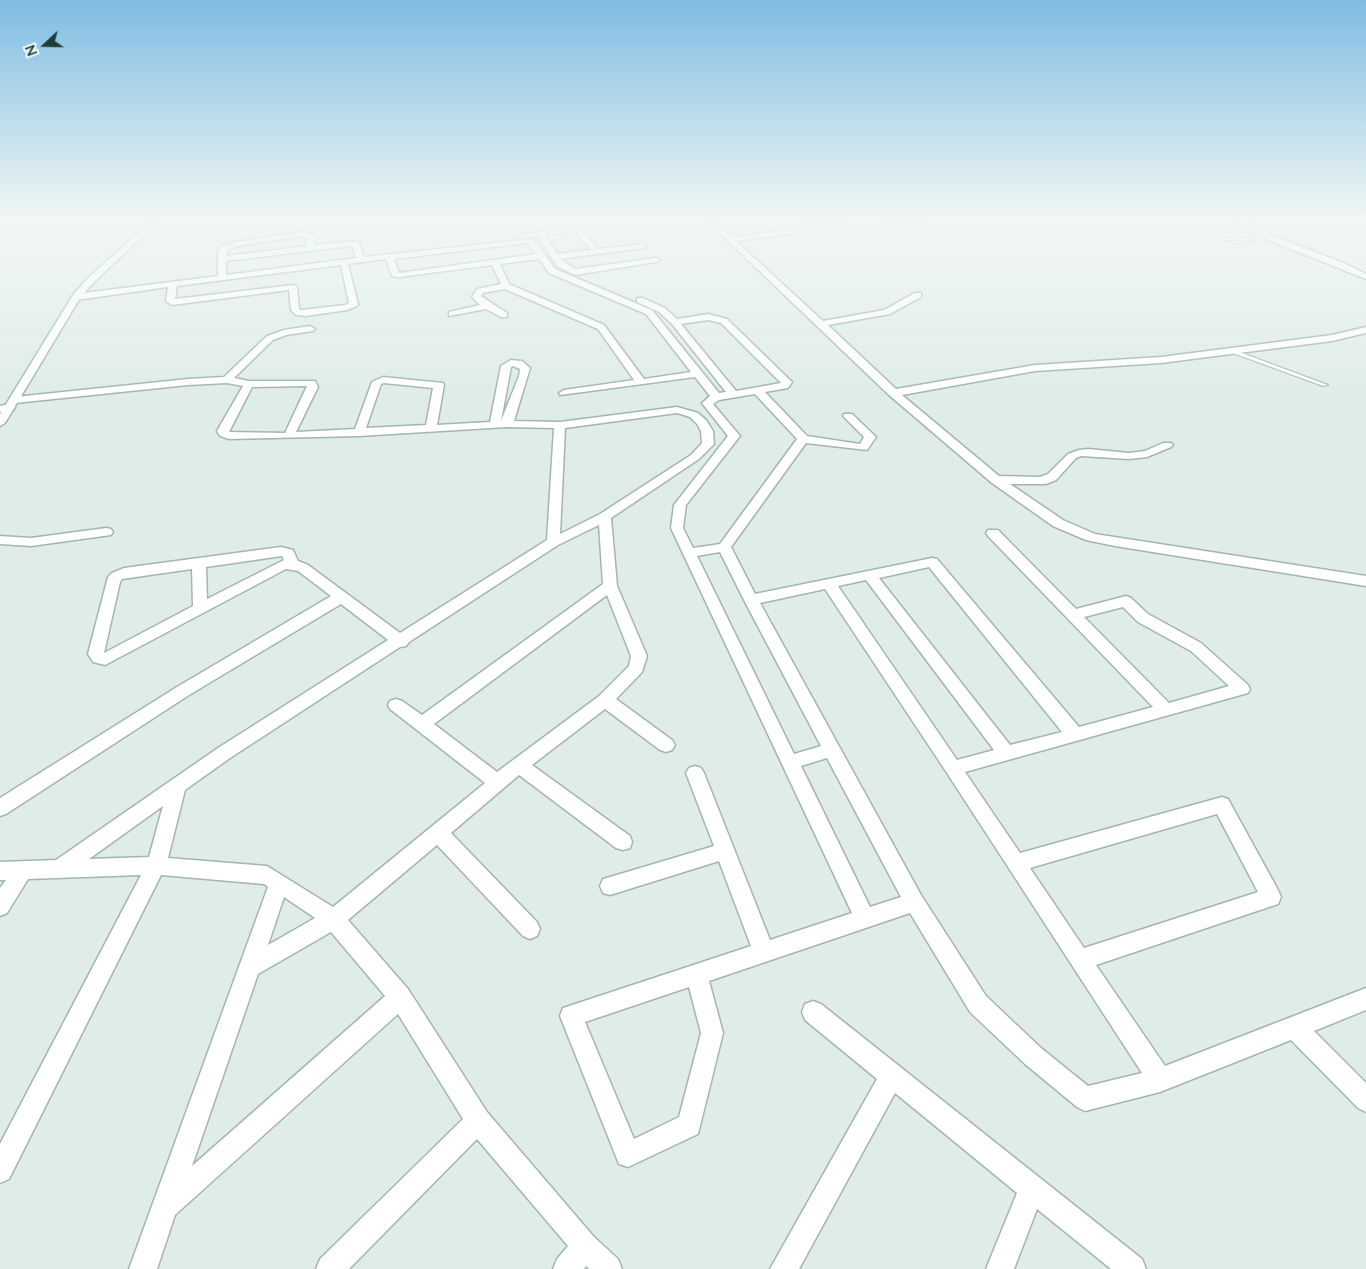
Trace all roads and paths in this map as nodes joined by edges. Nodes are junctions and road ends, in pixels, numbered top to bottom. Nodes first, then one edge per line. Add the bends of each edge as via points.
1 (92, 279) edge
2 (204, 279) edge
3 (293, 279) edge
4 (348, 279) edge
5 (503, 279) edge
6 (571, 279) edge
7 (590, 279) edge
8 (774, 279) edge
9 (173, 283) junction
10 (506, 286) junction
11 (293, 287) junction
12 (918, 295) dead end
13 (76, 296) junction
14 (487, 306) junction
15 (452, 314) dead end
16 (504, 315) dead end
17 (677, 324) junction
18 (821, 324) junction
19 (310, 329) dead end
20 (663, 329) junction
21 (1366, 330) edge
22 (1232, 352) junction
23 (698, 374) junction
24 (227, 380) junction
25 (641, 382) junction
26 (249, 384) junction
27 (1325, 385) dead end
28 (520, 388) junction
29 (502, 389) junction
30 (757, 390) junction
31 (893, 393) junction
32 (564, 394) dead end
33 (734, 394) junction
34 (716, 397) junction
35 (8, 406) edge
36 (848, 416) dead end
37 (0, 423) edge
38 (501, 425) junction
39 (560, 425) junction
40 (431, 428) junction
41 (359, 433) junction
42 (289, 436) junction
43 (803, 439) junction
44 (1167, 446) dead end
45 (996, 480) junction
46 (605, 517) junction
47 (106, 532) dead end
48 (993, 533) dead end
49 (0, 540) edge
50 (553, 542) junction
51 (724, 547) junction
52 (690, 553) junction
53 (199, 564) junction
54 (292, 564) junction
55 (869, 575) junction
56 (1366, 581) edge
57 (828, 583) junction
58 (610, 586) junction
59 (341, 597) junction
60 (751, 600) junction
61 (200, 609) junction
62 (1073, 615) junction
63 (401, 642) junction
64 (604, 700) junction
65 (396, 704) dead end
66 (1166, 710) junction
67 (422, 724) junction
68 (1076, 735) junction
69 (666, 746) dead end
70 (832, 750) junction
71 (1006, 754) junction
72 (791, 762) junction
73 (519, 765) junction
74 (953, 768) junction
75 (695, 773) dead end
76 (498, 783) junction
77 (178, 784) junction
78 (0, 808) edge
79 (438, 833) junction
80 (623, 842) dead end
81 (725, 851) junction
82 (1015, 863) junction
83 (156, 866) junction
84 (58, 870) junction
85 (0, 872) edge
86 (22, 872) junction
87 (279, 883) junction
88 (610, 886) dead end
89 (914, 902) junction
90 (0, 906) edge
91 (334, 919) junction
92 (865, 919) junction
93 (530, 929) dead end
94 (764, 952) junction
95 (1080, 960) junction
96 (249, 967) junction
97 (697, 974) junction
98 (400, 997) junction
99 (1365, 1003) edge
100 (813, 1012) dead end
101 (1295, 1027) junction
102 (892, 1076) junction
103 (1160, 1080) junction
104 (1366, 1100) edge
105 (478, 1121) junction
106 (0, 1170) edge
107 (1032, 1188) junction
108 (165, 1208) junction
109 (585, 1246) junction
110 (143, 1269) edge
111 (330, 1269) edge
112 (567, 1269) edge
113 (608, 1269) edge
114 (784, 1269) edge
115 (1000, 1269) edge
116 (1132, 1269) edge

1 - 13 street
2 - 9 street
3 - 11 street
4 - 11 street via 352,305 299,313 295,310
5 - 10 street
6 - 20 street via 649,312
7 - 17 street via 662,310
8 - 18 street
9 - 11 street via 172,302
9 - 13 street
10 - 14 street via 477,294 476,297
10 - 25 street via 601,328
12 - 18 street via 887,312
13 - 35 street
14 - 15 street
14 - 16 street
17 - 20 street
17 - 30 street via 708,317 728,323 787,382 784,386
17 - 33 street
18 - 31 street
19 - 24 street via 270,338
20 - 23 street
21 - 22 street
22 - 27 lane
22 - 31 street via 1035,368
23 - 25 street
23 - 34 street
24 - 26 street
24 - 35 street via 162,384
25 - 32 street
26 - 42 street via 311,383 313,387
26 - 42 street via 223,430 224,434
28 - 29 street
28 - 29 street via 525,368 515,363 506,366
28 - 38 street
29 - 38 street
30 - 33 street
30 - 43 street
31 - 45 street
33 - 34 street
34 - 52 street via 707,403 734,436 680,505 678,528
35 - 37 street
36 - 43 street via 870,437 863,448
38 - 39 street
38 - 40 street
39 - 46 street via 677,410 694,415 707,431 708,444 695,457
39 - 50 street
40 - 41 street
40 - 41 street via 439,385 383,380 377,382
41 - 42 street
43 - 51 street
44 - 45 street via 1147,454 1129,456 1080,453 1072,456 1052,477
45 - 56 street via 1058,524 1091,537
46 - 50 street
46 - 58 street
47 - 49 street via 32,542
48 - 62 street
50 - 63 street
51 - 52 street
51 - 60 street
52 - 72 street
53 - 54 street via 281,551 288,552
53 - 61 street
53 - 61 street via 124,573 113,580 96,654 98,658 105,659
54 - 59 street via 303,568
54 - 61 street
55 - 57 street
55 - 68 street via 932,562
55 - 71 street
57 - 60 street
57 - 74 street
58 - 64 street via 639,656 636,668
58 - 67 street
59 - 63 street
59 - 78 street via 183,691
60 - 70 street
62 - 66 street
62 - 66 street via 1126,601 1143,618 1196,647 1242,689
63 - 77 street
64 - 69 street
64 - 73 street
65 - 67 street
66 - 68 street
67 - 76 street
68 - 71 street
70 - 72 street
70 - 89 street
71 - 74 street
72 - 92 street
73 - 76 street
73 - 80 street
74 - 82 street
75 - 81 street
76 - 79 street
77 - 83 street
77 - 84 street
79 - 91 street
79 - 93 street
81 - 88 street
81 - 94 street
82 - 95 street
82 - 95 street via 1222,805 1271,897
83 - 84 street
83 - 87 street via 267,875
83 - 106 street
84 - 86 street
85 - 86 street
86 - 90 street
87 - 91 street
87 - 96 street
89 - 92 street
89 - 103 street via 978,1004 1085,1100
91 - 96 street
91 - 98 street
92 - 94 street
94 - 97 street
95 - 103 street
96 - 108 street
97 - 97 street via 571,1016 628,1155 688,1125 712,1033
98 - 105 street
98 - 108 street
99 - 101 street
100 - 102 street
101 - 103 street
101 - 104 street
102 - 107 street
102 - 114 street
105 - 109 street
105 - 111 street
107 - 115 street
107 - 116 street
108 - 110 street
109 - 112 street
109 - 113 street

